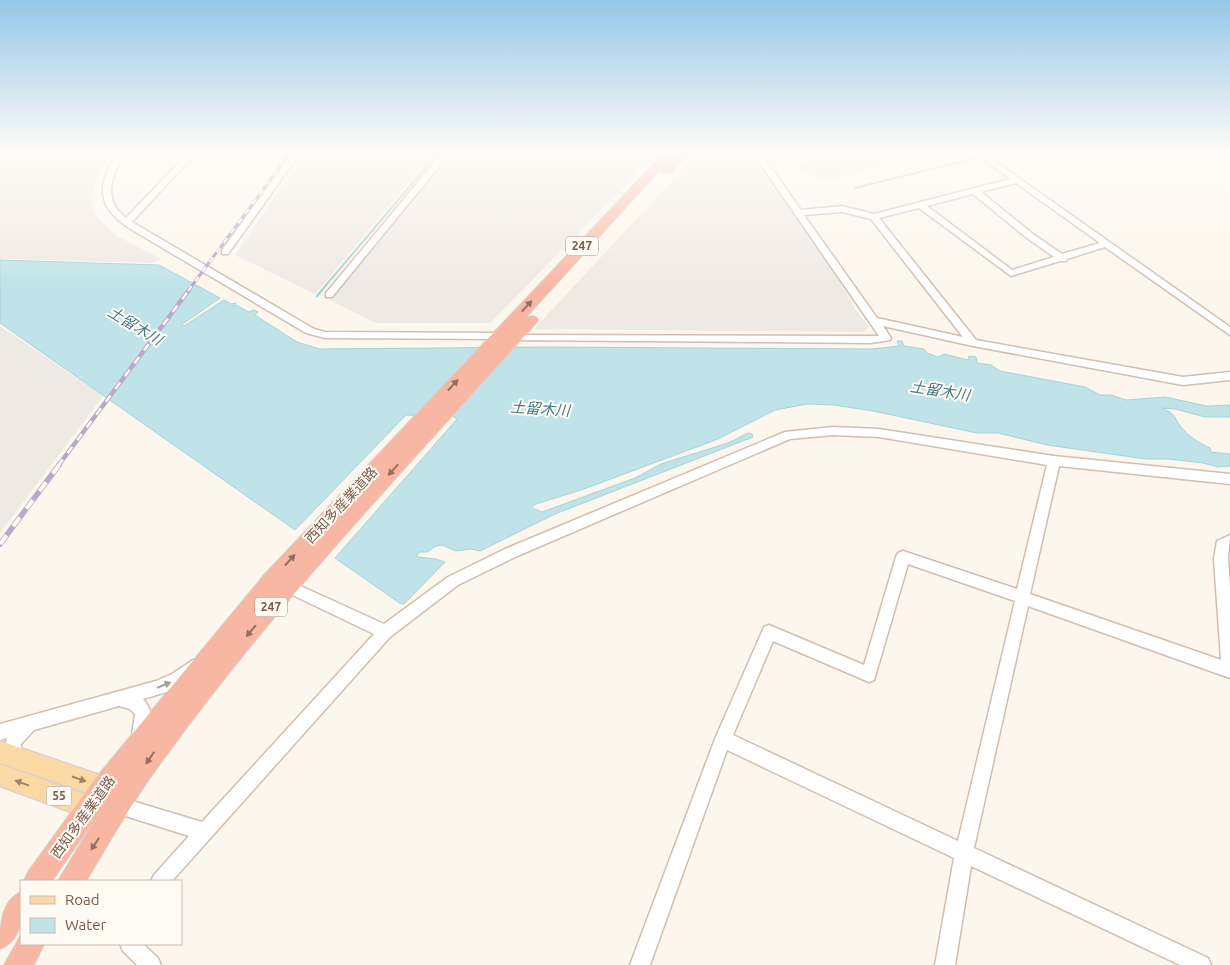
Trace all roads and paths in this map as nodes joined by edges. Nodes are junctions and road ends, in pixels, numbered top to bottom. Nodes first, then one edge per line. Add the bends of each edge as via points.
1 (108, 197) edge
2 (151, 197) edge
3 (265, 197) edge
4 (410, 197) edge
5 (633, 197) edge
6 (788, 197) edge
7 (952, 197) edge
8 (982, 197) edge
9 (1040, 197) edge
10 (921, 205) junction
11 (799, 212) junction
12 (874, 217) junction
13 (127, 222) junction
14 (1106, 244) junction
15 (225, 252) dead end
16 (1063, 259) junction
17 (329, 295) dead end
18 (872, 320) junction
19 (1230, 332) edge
20 (504, 339) junction
21 (973, 343) junction
22 (1230, 376) edge
23 (1054, 461) junction
24 (1230, 479) edge
25 (1230, 541) edge
26 (280, 583) junction
27 (1227, 590) edge
28 (1021, 597) junction
29 (384, 632) junction
30 (1230, 671) edge
31 (117, 699) junction
32 (30, 724) junction
33 (0, 732) edge
34 (723, 739) junction
35 (132, 750) junction
36 (6, 754) edge
37 (0, 775) edge
38 (103, 787) junction
39 (119, 806) junction
40 (88, 807) junction
41 (203, 831) junction
42 (964, 852) junction
43 (38, 880) edge
44 (72, 880) edge
45 (161, 880) edge
46 (20, 906) edge
47 (0, 936) edge
48 (131, 945) edge
49 (151, 965) edge
50 (640, 965) edge
51 (945, 965) edge
52 (1202, 965) edge

1 - 13 street via 110,206
2 - 13 street
3 - 15 street
4 - 17 street
5 - 20 highway, 西知多産業道路 / 247
6 - 11 street
7 - 10 street
8 - 16 street
9 - 14 street
10 - 12 street
10 - 16 street via 1011,273
11 - 12 street via 842,209
11 - 18 street
12 - 21 street
13 - 20 street via 310,331 339,336
14 - 16 street
14 - 19 street
18 - 20 street via 886,338
18 - 21 street
20 - 26 highway, 西知多産業道路 / 247
21 - 22 street via 1183,382
23 - 24 street
23 - 28 street
23 - 29 street via 879,433 834,430 789,435 502,557 453,581
25 - 27 street via 1222,545
26 - 29 street
31 -> 26 street via 157,688 186,673
26 - 35 highway, 西知多産業道路 / 247
26 -> 39 highway, 西知多産業道路 / 247 via 152,756
27 - 30 street
28 - 30 street
28 - 34 street via 903,557 869,675 770,632
28 - 42 street
29 - 41 street
31 - 32 street
31 - 35 street via 136,702 143,712 144,726
32 - 33 street
32 - 36 street via 16,737
34 - 42 street
34 - 50 street
35 - 38 highway, 西知多産業道路 / 247
36 -> 38 main road, 55
40 -> 37 main road, 55
38 - 39 main road
38 - 40 highway, 西知多産業道路 / 247
39 - 40 main road, 55
39 - 41 street
39 -> 44 highway, 西知多産業道路 / 247
40 - 43 highway, 西知多産業道路 / 247
41 - 45 street
42 - 51 street
42 - 52 street
46 - 47 highway
48 - 49 street

